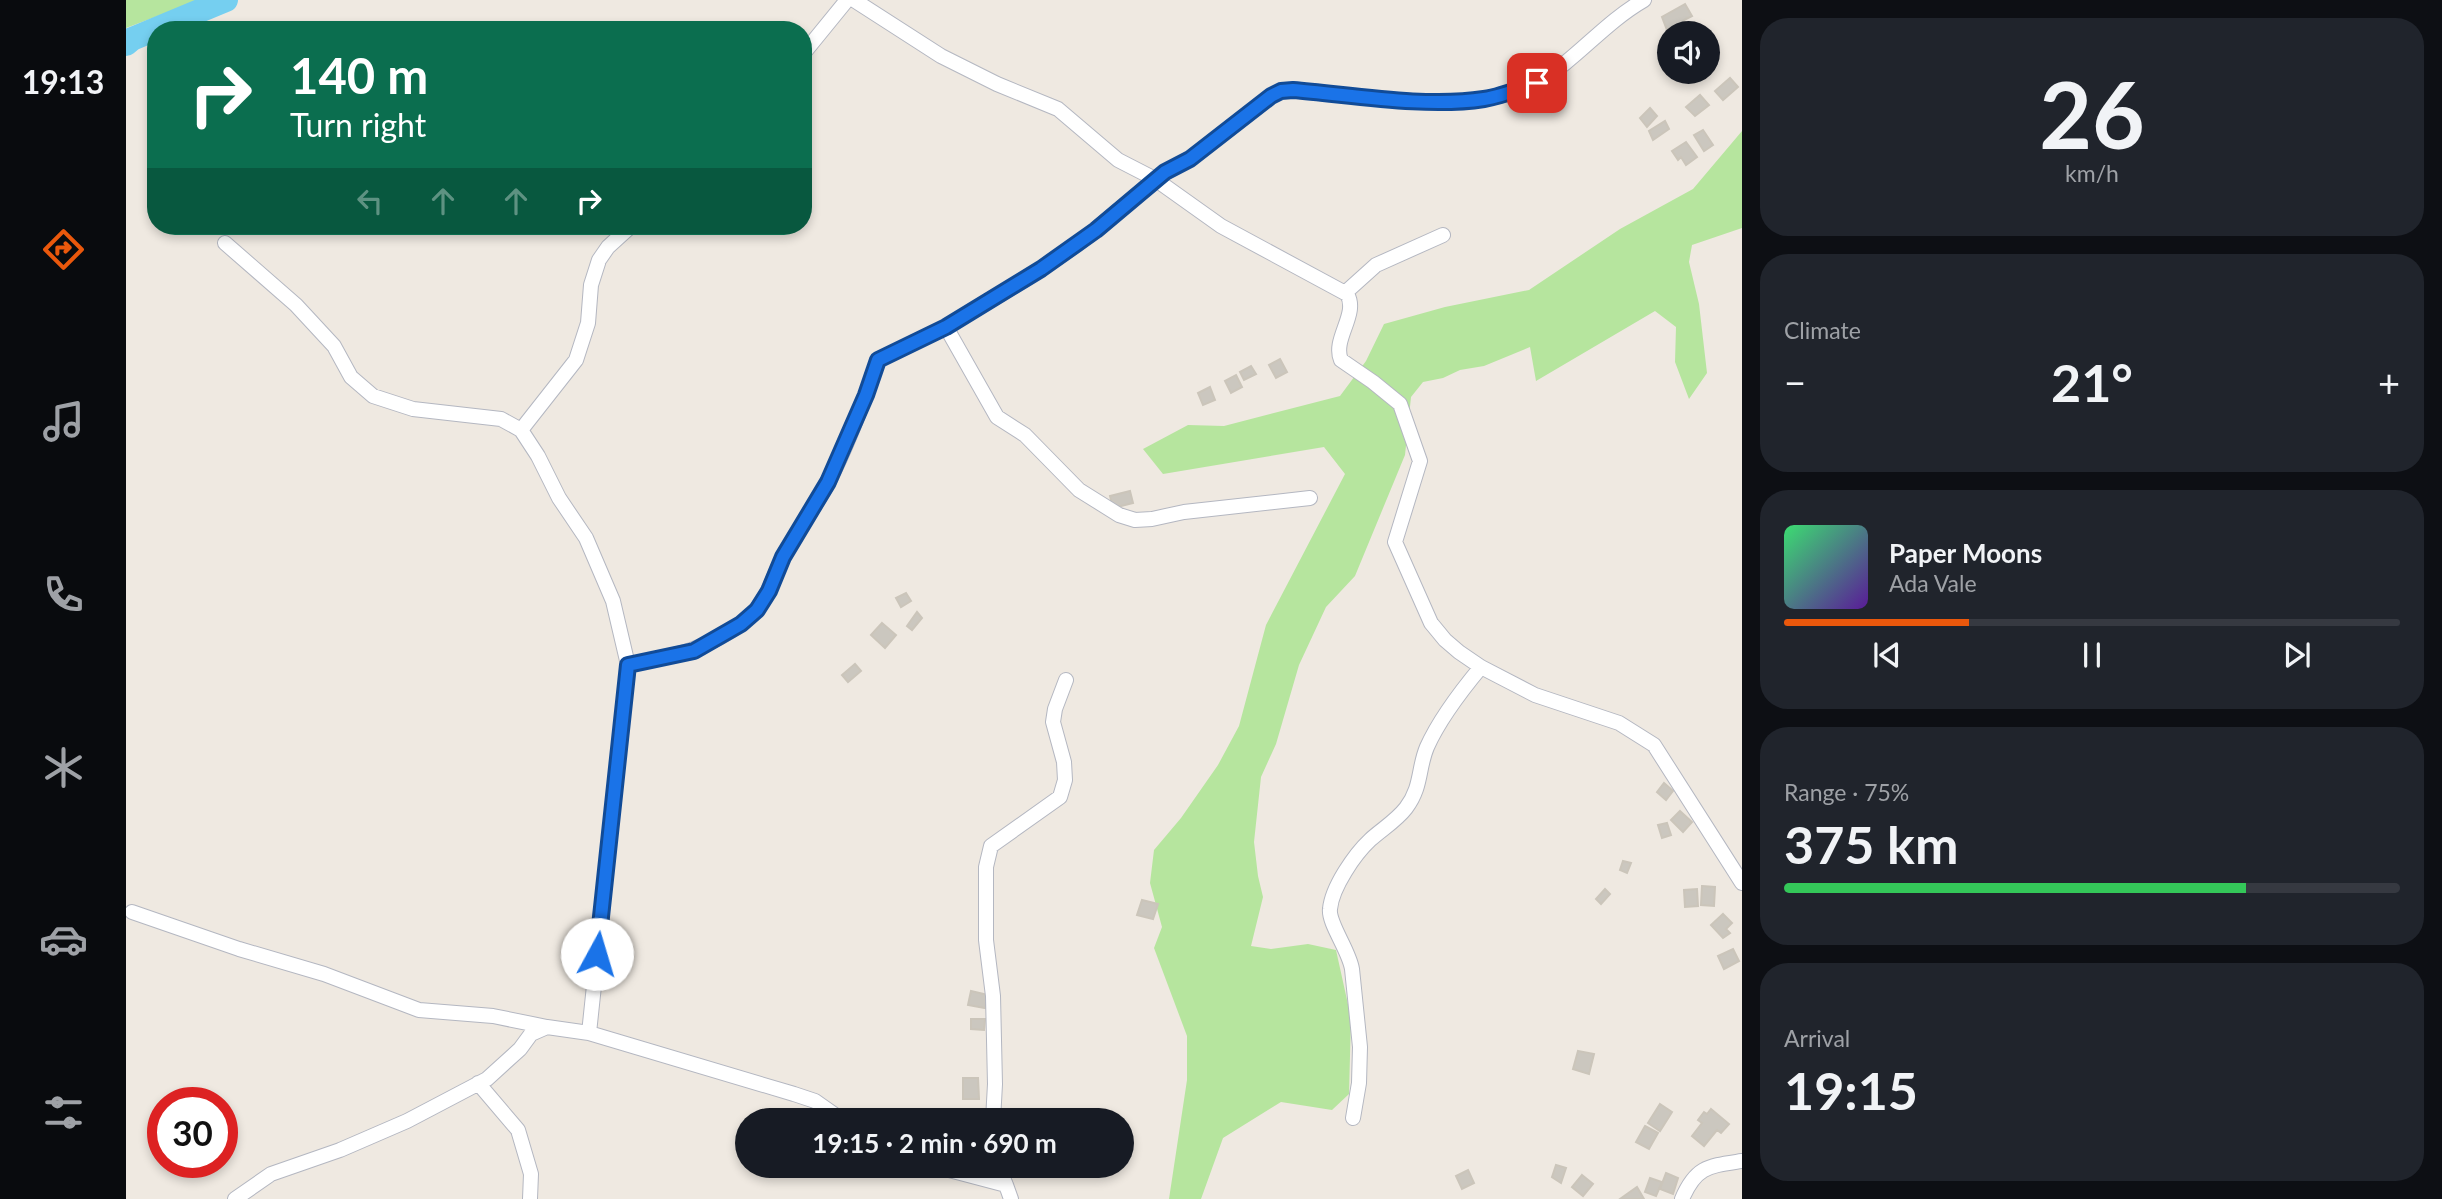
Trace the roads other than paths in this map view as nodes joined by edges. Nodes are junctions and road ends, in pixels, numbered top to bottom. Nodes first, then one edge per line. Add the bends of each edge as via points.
1 (847, 0) edge
2 (854, 0) edge
3 (1644, 0) edge
4 (812, 43) edge
5 (1155, 179) junction
6 (621, 235) edge
7 (1443, 235) dead end
8 (225, 243) dead end
9 (1346, 292) junction
10 (946, 327) junction
11 (522, 430) junction
12 (1310, 498) dead end
13 (628, 665) junction
14 (1482, 667) junction
15 (1066, 680) dead end
16 (1742, 883) edge
17 (132, 912) dead end
18 (547, 1027) junction
19 (589, 1033) junction
20 (478, 1083) junction
21 (824, 1108) edge
22 (994, 1108) edge
23 (1353, 1118) dead end
24 (1742, 1161) edge
25 (968, 1178) edge
26 (1008, 1192) edge
27 (235, 1199) edge
28 (530, 1199) edge
29 (1682, 1199) edge

1 - 4 street
2 - 5 street via 941,56 1058,109 1118,160
3 - 5 street via 1537,83 1506,94 1458,101 1281,91 1190,159
5 - 9 street via 1221,226
5 - 10 street via 1078,244
6 - 11 street via 599,260 576,360
7 - 9 street via 1376,265
8 - 11 street via 296,306 334,346 351,377 373,396 413,409 501,419
9 - 14 street via 1351,304 1338,349 1341,360 1400,404 1420,461 1395,542 1431,623 1445,640
10 - 12 street via 997,417 1025,435 1079,490 1119,515 1152,519
10 - 13 street via 878,360 828,482 757,610 694,651
11 - 13 street via 586,538 613,601
13 - 19 street
14 - 16 street via 1535,695 1619,723 1654,745
14 - 23 street via 1428,745 1419,784 1406,808 1360,850 1330,905 1332,920 1350,957 1359,1034
15 - 22 street via 1053,722 1064,762 1060,797 991,846 986,867
17 - 18 street via 419,1010 494,1016
18 - 19 street
18 - 20 street via 531,1034 520,1049
19 - 21 street via 794,1094
20 - 27 street via 396,1126 271,1174
20 - 28 street via 518,1130 531,1174
24 - 29 street via 1698,1172
25 - 26 street

